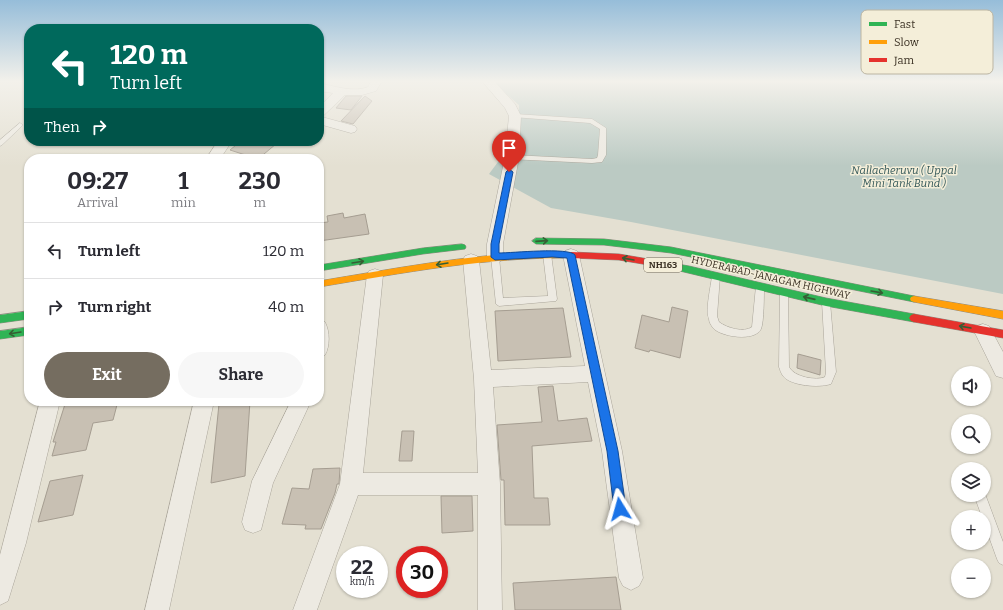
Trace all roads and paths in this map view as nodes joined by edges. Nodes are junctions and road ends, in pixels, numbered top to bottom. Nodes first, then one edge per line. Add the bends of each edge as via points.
1 (511, 109) edge
2 (515, 116) junction
3 (324, 121) edge
4 (20, 125) dead end
5 (351, 129) dead end
6 (0, 144) edge
7 (512, 157) junction
8 (527, 242) dead end
9 (495, 247) junction
10 (472, 253) junction
11 (547, 254) junction
12 (571, 255) junction
13 (324, 267) edge
14 (375, 275) junction
15 (716, 276) junction
16 (324, 283) edge
17 (760, 286) junction
18 (784, 292) junction
19 (826, 302) junction
20 (1003, 315) edge
21 (24, 316) edge
22 (0, 319) edge
23 (983, 331) junction
24 (24, 332) edge
25 (1003, 334) edge
26 (0, 335) edge
27 (1003, 370) edge
28 (596, 374) junction
29 (483, 380) junction
30 (49, 406) edge
31 (203, 406) edge
32 (298, 406) edge
33 (351, 484) junction
34 (489, 484) junction
35 (983, 502) edge
36 (253, 522) dead end
37 (7, 545) edge
38 (1003, 559) edge
39 (631, 578) dead end
40 (0, 593) edge
41 (157, 610) edge
42 (305, 610) edge
43 (490, 610) edge

1 - 2 street
2 - 7 street
2 - 7 lane via 598,123 603,128 602,155 599,160 592,161
3 - 5 street
4 - 6 lane
7 - 9 street
8 -> 20 highway, HYDERABAD-JANAGAM HIGHWAY / NH163 via 567,239 630,244
9 - 10 highway, HYDERABAD-JANAGAM HIGHWAY / NH163
9 - 11 highway, HYDERABAD-JANAGAM HIGHWAY / NH163
9 - 11 lane via 499,302 553,299
13 -> 10 highway, HYDERABAD-JANAGAM HIGHWAY / NH163 via 423,251
10 -> 14 highway, HYDERABAD-JANAGAM HIGHWAY / NH163
10 - 29 street
11 - 12 highway, HYDERABAD-JANAGAM HIGHWAY / NH163
15 -> 12 highway, HYDERABAD-JANAGAM HIGHWAY / NH163 via 619,257
12 - 28 street
14 - 16 highway, HYDERABAD-JANAGAM HIGHWAY / NH163
14 - 33 street
15 - 17 highway, HYDERABAD-JANAGAM HIGHWAY / NH163
15 - 17 lane via 712,316 714,321 721,328 745,334 751,334 758,328
17 - 18 highway, HYDERABAD-JANAGAM HIGHWAY / NH163
19 -> 18 highway, HYDERABAD-JANAGAM HIGHWAY / NH163
18 - 19 lane via 784,367 790,376 819,383 826,382 831,372
23 -> 19 highway, HYDERABAD-JANAGAM HIGHWAY / NH163
21 - 22 highway
23 - 25 highway, HYDERABAD-JANAGAM HIGHWAY / NH163
23 - 27 street
24 -> 26 highway
28 - 29 street
28 - 39 street via 612,451
29 - 34 street
30 - 37 street
31 - 41 street
32 - 36 street via 263,481
33 - 34 street
33 - 42 street
34 - 43 street
35 - 38 lane
37 - 40 street

